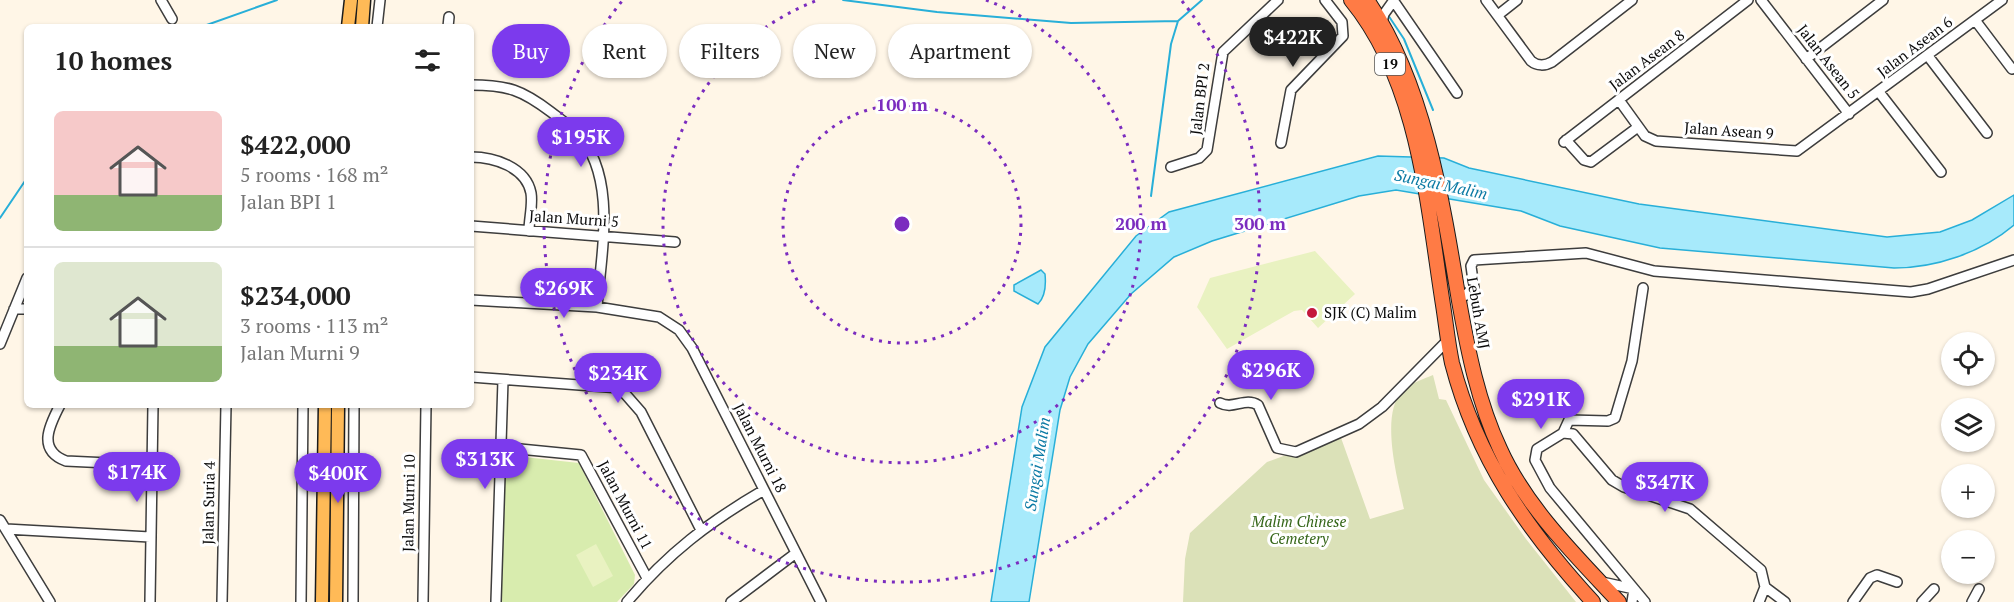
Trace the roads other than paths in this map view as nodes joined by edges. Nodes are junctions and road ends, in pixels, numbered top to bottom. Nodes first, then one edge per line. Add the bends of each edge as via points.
1 (161, 0) edge
2 (351, 0) edge
3 (364, 0) edge
4 (380, 0) edge
5 (1278, 0) edge
6 (1325, 0) edge
7 (1351, 0) edge
8 (1369, 0) edge
9 (1394, 0) edge
10 (1486, 0) edge
11 (1518, 0) edge
12 (1632, 0) edge
13 (1748, 0) edge
14 (1883, 0) edge
15 (2002, 0) edge
16 (1766, 2) edge
17 (1498, 15) junction
18 (172, 19) dead end
19 (1975, 20) junction
20 (1382, 22) junction
21 (348, 24) edge
22 (362, 24) edge
23 (377, 24) edge
24 (1928, 56) junction
25 (1806, 58) junction
26 (2012, 69) dead end
27 (474, 85) edge
28 (1879, 92) junction
29 (1457, 93) dead end
30 (1619, 100) junction
31 (1847, 115) junction
32 (1638, 127) junction
33 (1987, 133) dead end
34 (1420, 134) junction
35 (1281, 143) dead end
36 (474, 157) edge
37 (1172, 166) dead end
38 (1941, 172) dead end
39 (474, 226) edge
40 (529, 231) junction
41 (602, 235) junction
42 (675, 242) dead end
43 (2014, 260) edge
44 (24, 285) edge
45 (1643, 288) dead end
46 (474, 300) edge
47 (1460, 300) junction
48 (597, 307) junction
49 (14, 309) junction
50 (24, 309) edge
51 (1449, 339) junction
52 (0, 344) edge
53 (474, 377) edge
54 (503, 380) junction
55 (1220, 403) dead end
56 (59, 408) edge
57 (153, 408) edge
58 (226, 408) edge
59 (303, 408) edge
60 (325, 408) edge
61 (338, 408) edge
62 (354, 408) edge
63 (426, 408) edge
64 (1563, 433) junction
65 (499, 447) junction
66 (151, 465) junction
67 (764, 490) junction
68 (0, 520) edge
69 (6, 530) junction
70 (701, 530) junction
71 (150, 537) junction
72 (796, 553) junction
73 (647, 578) junction
74 (1599, 581) junction
75 (1897, 582) dead end
76 (1765, 587) junction
77 (1634, 589) junction
78 (1934, 589) dead end
79 (1979, 589) dead end
80 (735, 601) edge
81 (50, 602) edge
82 (150, 602) edge
83 (222, 602) edge
84 (301, 602) edge
85 (322, 602) edge
86 (336, 602) edge
87 (353, 602) edge
88 (423, 602) edge
89 (496, 602) edge
90 (627, 602) edge
91 (821, 602) edge
92 (1593, 602) edge
93 (1619, 602) edge
94 (1632, 602) edge
95 (1645, 602) edge
96 (1759, 602) edge
97 (1785, 602) edge
98 (1853, 602) edge
99 (1922, 602) edge
100 (1972, 602) edge

1 - 18 street
2 - 21 main road
3 - 22 main road
4 - 23 street
5 - 37 street, Jalan BPI 2 via 1223,52 1207,150 1199,158
6 - 35 street via 1342,22 1343,36 1291,90
7 - 34 highway, Lebuh AMJ / 19 via 1378,38
8 - 9 street
8 - 20 highway, Lebuh AMJ / 19
9 - 20 street
9 - 29 street
10 - 17 street
11 - 17 street
12 - 17 street via 1545,64 1531,61
13 - 30 street, Jalan Asean 8
14 - 25 street
15 - 19 street, Jalan Asean 6
16 - 25 street, Jalan Asean 5
19 - 24 street, Jalan Asean 6
19 - 26 street
20 - 34 highway, Lebuh AMJ / 19 via 1410,85
24 - 28 street, Jalan Asean 6
24 - 33 street
25 - 31 street, Jalan Asean 5
27 - 41 street via 511,88 527,94 577,133 600,180
28 - 31 street, Jalan Asean 6
28 - 38 street
30 - 32 street, Jalan Asean 9
30 - 32 street, Jalan Asean 8 via 1565,141 1591,162
31 - 32 street, Jalan Asean 9 via 1794,152 1656,141
34 - 47 highway, Lebuh AMJ / 19
34 - 51 highway, Lebuh AMJ / 19
36 - 40 street via 500,161 525,181 531,194
39 - 40 street, Jalan Murni 5
40 - 41 street, Jalan Murni 5
41 - 42 street, Jalan Murni 5
41 - 48 street
43 - 47 street via 1928,290 1911,292 1654,271 1586,253 1474,260 1474,288
44 - 49 street
45 - 64 street via 1632,361 1617,414 1608,421 1569,420
46 - 48 street
47 - 74 highway, Lebuh AMJ / 19 via 1471,365 1508,466 1530,500
48 - 67 street, Jalan Murni 18 via 659,317 679,330
49 - 50 street
49 - 52 street
51 - 55 street via 1368,418 1296,452 1276,448 1258,405
51 - 92 highway, Lebuh AMJ / 19 via 1460,390 1488,462 1530,527
53 - 54 street
54 - 65 street
54 - 70 street via 620,388 641,412
56 - 66 street via 47,435 47,444 58,458
57 - 66 street
58 - 83 street, Jalan Suria 4
59 - 84 street
60 - 85 main road
61 - 86 main road
62 - 87 street
63 - 88 street, Jalan Murni 10
64 - 76 street via 1574,434 1612,480 1677,503 1703,518 1761,570
64 - 77 street via 1537,449 1537,467
65 - 73 street, Jalan Murni 11 via 580,455
65 - 89 street
66 - 71 street
67 - 70 street
67 - 72 street, Jalan Murni 18
68 - 69 street
69 - 71 street
69 - 81 street
70 - 73 street
71 - 82 street
72 - 80 street
72 - 91 street, Jalan Murni 18
73 - 90 street
74 - 77 street
74 - 93 highway, Lebuh AMJ / 19
75 - 98 street via 1877,575 1870,578
76 - 96 street
76 - 97 street
77 - 94 street
77 - 95 street
78 - 99 street
79 - 100 street

